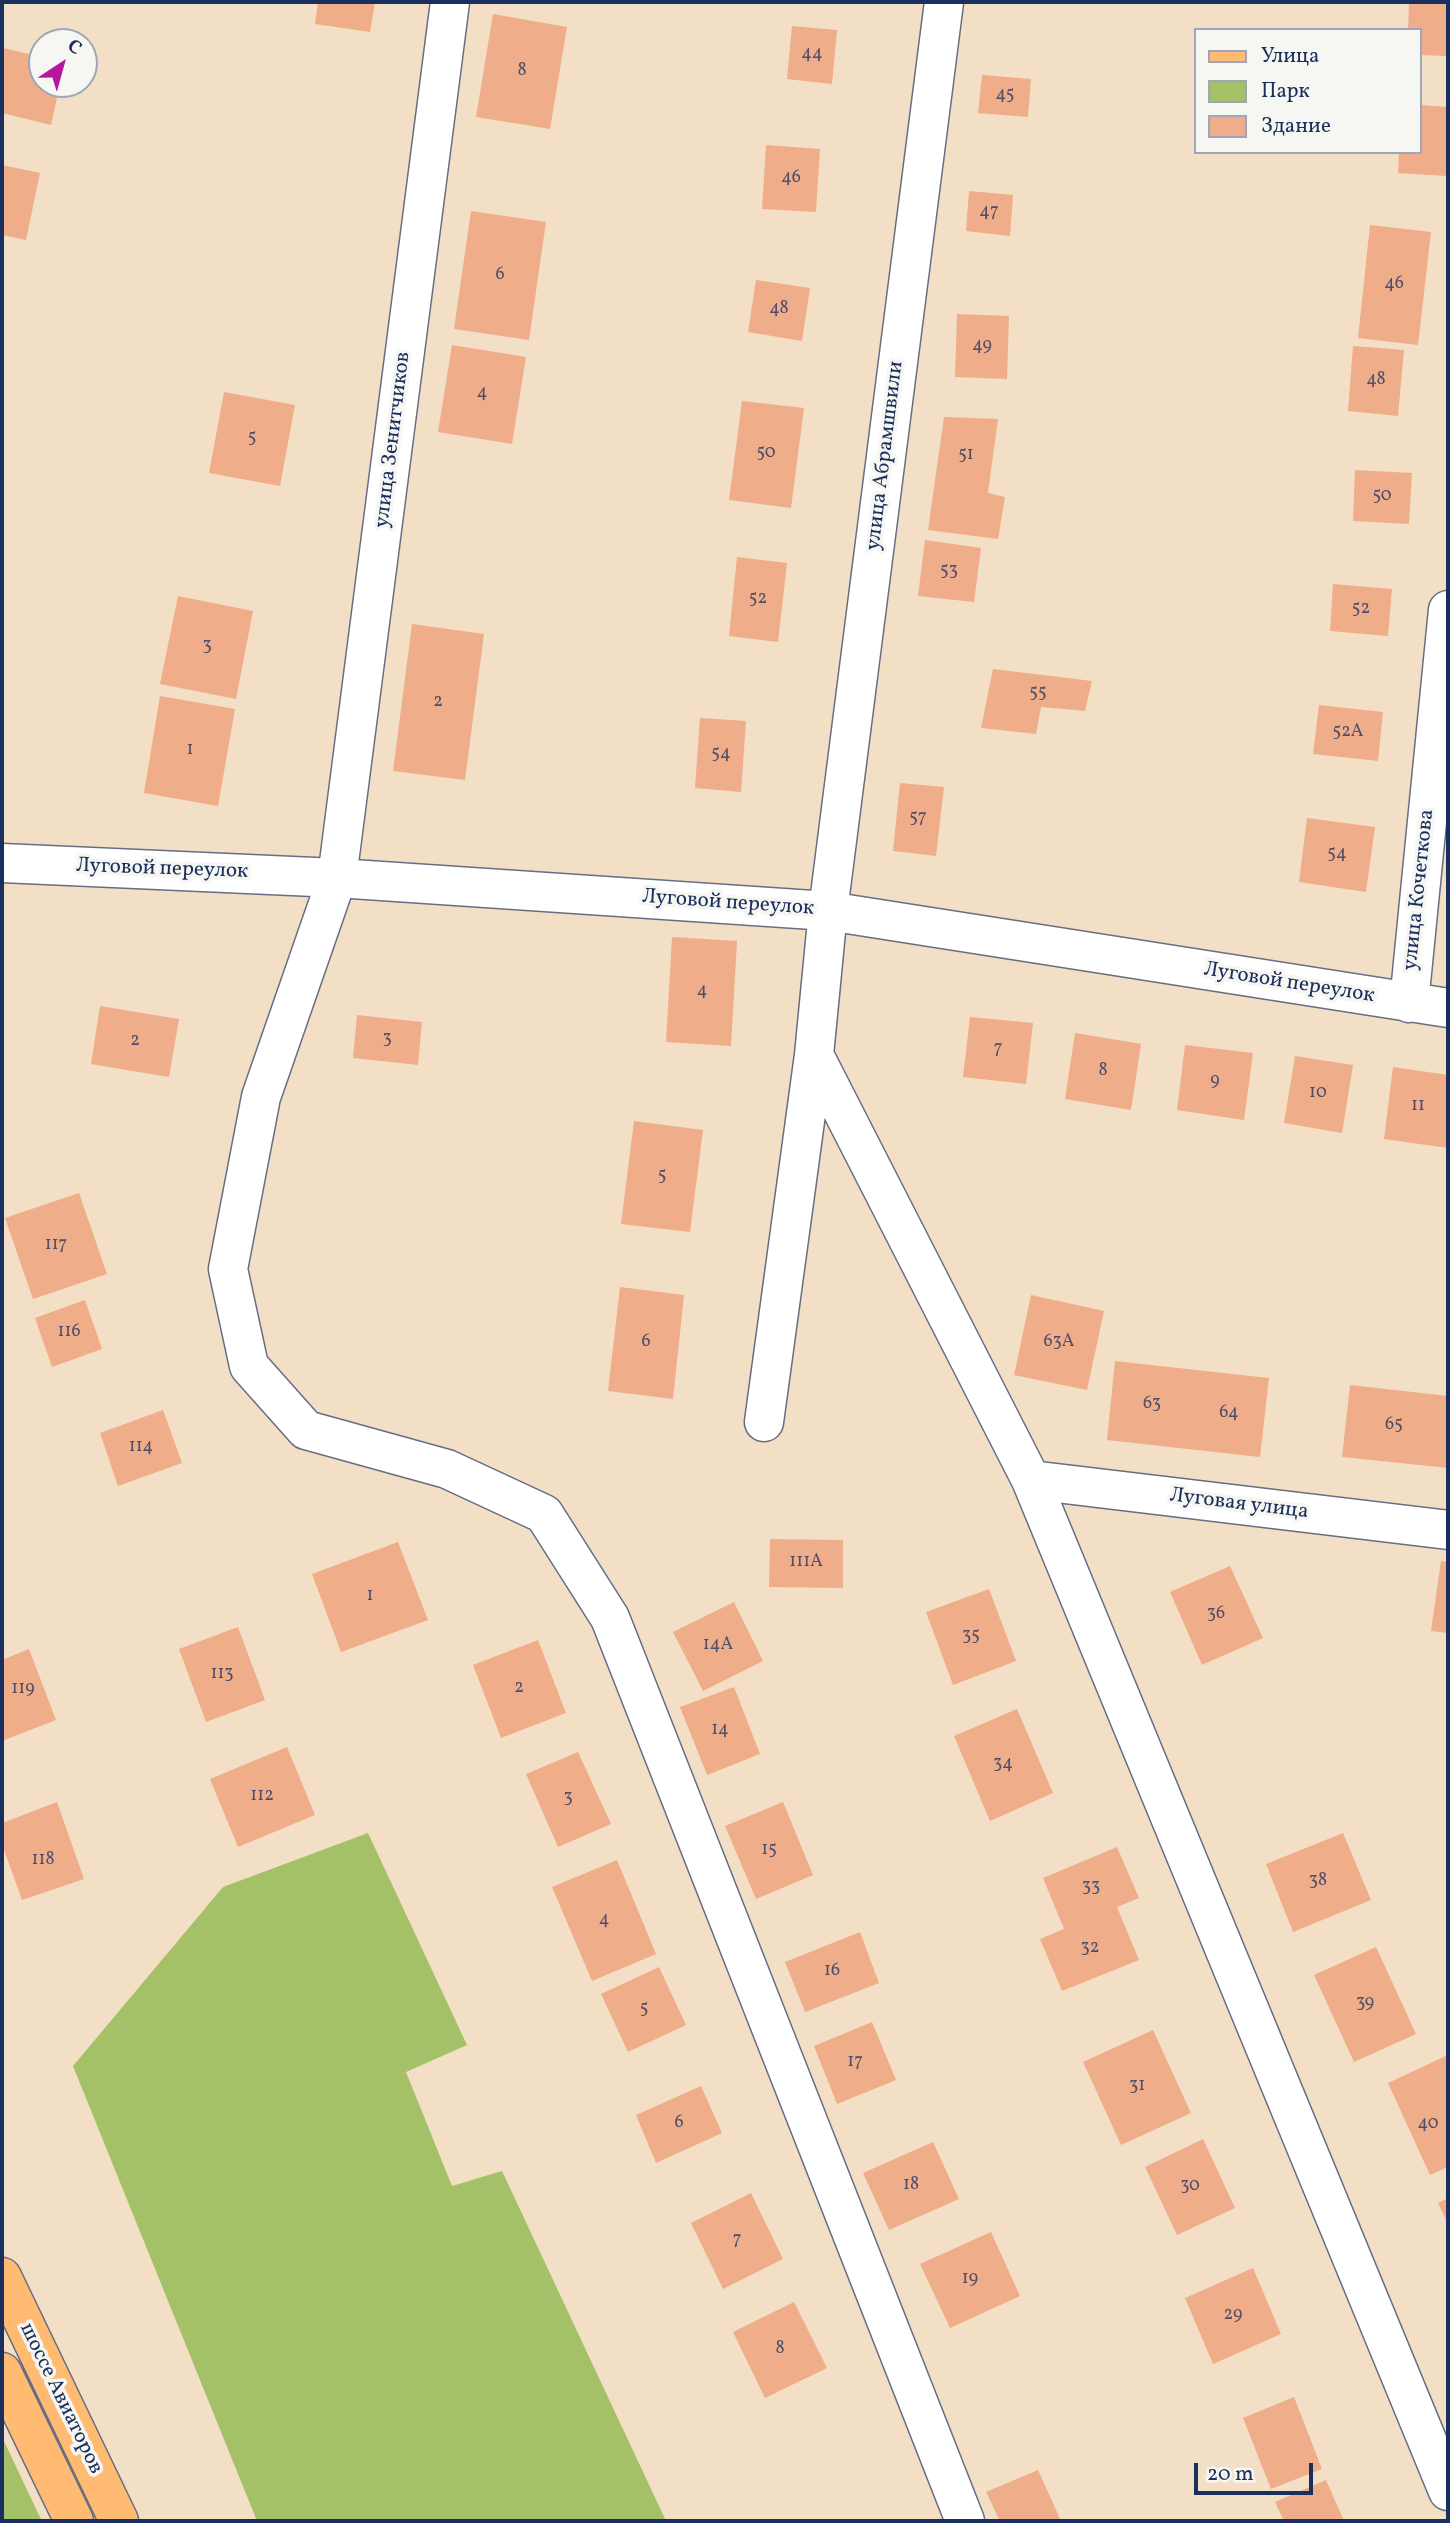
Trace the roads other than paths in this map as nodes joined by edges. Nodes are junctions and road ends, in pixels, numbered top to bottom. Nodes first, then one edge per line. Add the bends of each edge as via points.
1 (450, 2) edge
2 (944, 2) edge
3 (1448, 610) edge
4 (2, 863) edge
5 (337, 878) junction
6 (828, 911) junction
7 (1409, 1003) junction
8 (1448, 1008) edge
9 (814, 1055) junction
10 (764, 1422) dead end
11 (1031, 1480) junction
12 (1448, 1530) edge
13 (2, 2277) edge
14 (2, 2372) edge
15 (1448, 2491) edge
16 (74, 2521) edge
17 (119, 2521) edge
18 (965, 2521) edge

1 - 5 street, улица Зенитчиков
2 - 6 street, улица Абрамшвили
3 - 7 street, улица Кочеткова
4 - 5 street, Луговой переулок
5 - 6 street, Луговой переулок
5 - 18 street, улица Зенитчиков via 261,1097 228,1269 249,1366 306,1430 447,1469 544,1514 610,1618
6 - 7 street, Луговой переулок
6 - 9 street, улица Абрамшвили
7 - 8 street, Луговой переулок
9 - 10 street, улица Абрамшвили
9 - 11 street
11 - 12 street, Луговая улица
11 - 15 street
13 - 17 main road, шоссе Авиаторов
14 - 16 main road, шоссе Авиаторов

